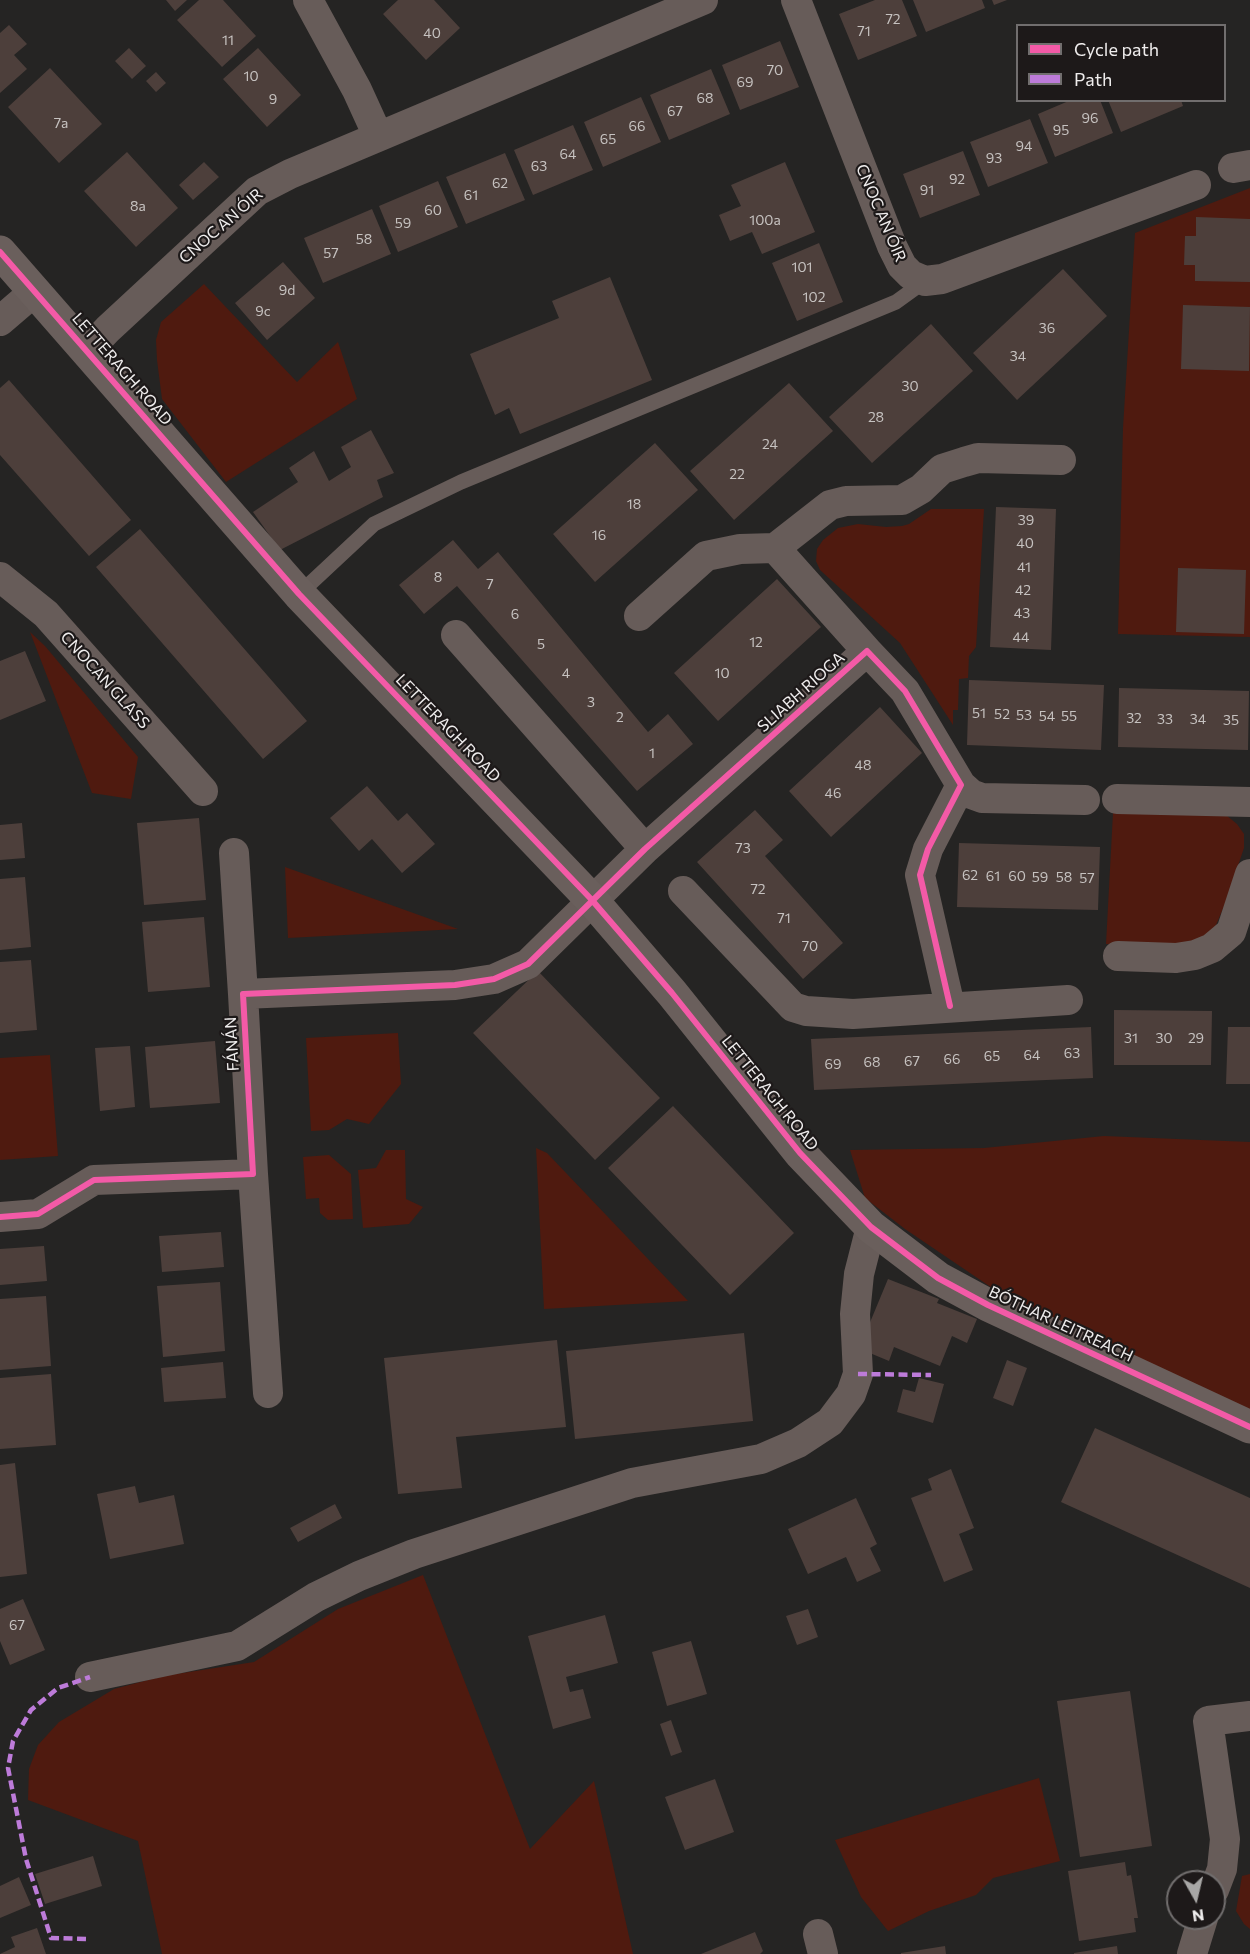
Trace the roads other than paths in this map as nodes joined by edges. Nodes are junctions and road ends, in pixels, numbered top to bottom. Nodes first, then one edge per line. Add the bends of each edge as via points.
1 (308, 0) edge
2 (703, 0) edge
3 (796, 0) edge
4 (378, 136) junction
5 (1196, 185) dead end
6 (0, 252) edge
7 (925, 281) junction
8 (35, 291) junction
9 (0, 321) edge
10 (88, 350) junction
11 (1061, 460) dead end
12 (775, 548) junction
13 (0, 577) edge
14 (299, 594) junction
15 (639, 616) dead end
16 (456, 635) dead end
17 (867, 651) junction
18 (961, 785) junction
19 (202, 791) dead end
20 (1117, 799) dead end
21 (1085, 800) dead end
22 (1250, 802) edge
23 (645, 849) junction
24 (234, 853) dead end
25 (1250, 874) edge
26 (683, 891) dead end
27 (591, 899) junction
28 (1118, 956) dead end
29 (243, 994) junction
30 (1068, 1000) dead end
31 (950, 1006) junction
32 (253, 1174) junction
33 (0, 1217) edge
34 (871, 1227) junction
35 (268, 1393) dead end
36 (1250, 1427) edge
37 (90, 1677) dead end
38 (1250, 1716) edge
39 (1222, 1870) edge
40 (1199, 1930) edge
41 (1192, 1954) edge

1 - 4 street
2 - 4 street, CNOC AN ÓIR
3 - 7 street, CNOC AN ÓIR via 892,246 902,266
4 - 10 street, CNOC AN ÓIR via 257,191
5 - 7 street via 942,279
6 - 8 street, LETTERAGH ROAD
7 - 14 lane via 896,302 461,482 374,524
8 - 9 street
8 - 10 street, LETTERAGH ROAD
10 - 14 street, LETTERAGH ROAD
11 - 12 street via 978,458 964,462 942,469 902,500 830,505
12 - 15 street via 740,549 706,556
12 - 17 street, SLIABH RIOGA
13 - 19 street, CNOCAN GLASS via 46,614
14 - 27 street, LETTERAGH ROAD
16 - 23 street
17 - 18 street, SLIABH RIOGA via 905,691
17 - 23 street, SLIABH RIOGA
18 - 21 street via 971,795 982,798
18 - 31 street via 928,849 920,875
20 - 22 street
23 - 27 street, SLIABH RIOGA
24 - 29 street, FÁNÁN
25 - 28 street via 1231,932 1212,948 1176,958
26 - 31 street via 793,1007 835,1015
27 - 29 street, FÁNÁN via 528,964 494,979 455,985
27 - 34 street, LETTERAGH ROAD via 800,1153
29 - 32 street, FÁNÁN
30 - 31 street
32 - 33 street via 94,1180 38,1214
32 - 35 street, FÁNÁN
34 - 36 street, BÓTHAR LEITREACH via 938,1278 988,1305
34 - 37 street via 859,1274 855,1314 858,1374 851,1394 830,1422 798,1443 761,1459 621,1486 414,1554 316,1597 237,1646
38 - 39 street via 1208,1721 1225,1839
40 - 41 street

